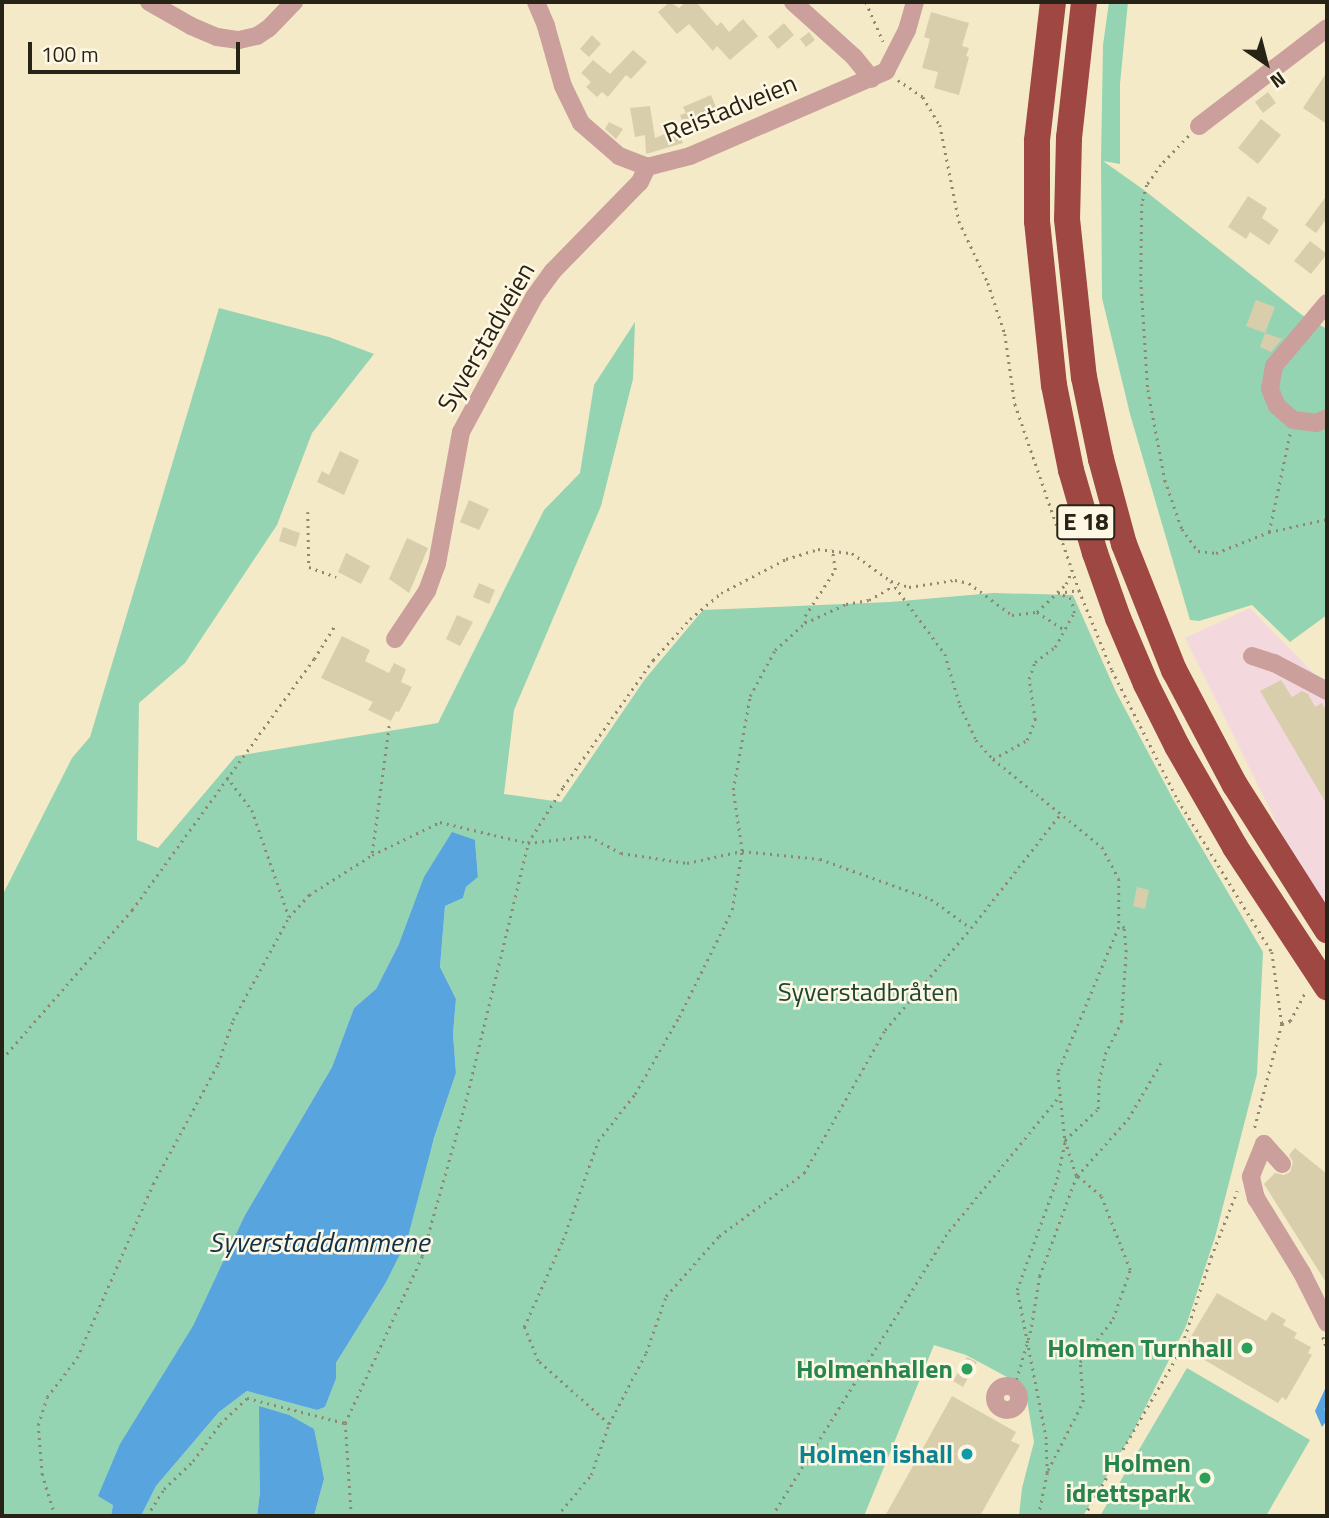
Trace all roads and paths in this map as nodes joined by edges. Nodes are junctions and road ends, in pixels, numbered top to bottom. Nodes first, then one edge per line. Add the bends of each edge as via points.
1 (149, 2) edge
2 (293, 2) edge
3 (536, 2) edge
4 (793, 2) edge
5 (866, 2) edge
6 (915, 2) edge
7 (1053, 2) edge
8 (1084, 2) edge
9 (1327, 28) edge
10 (884, 69) junction
11 (1199, 127) joint
12 (647, 167) junction
13 (1322, 308) edge
14 (1327, 418) edge
15 (1293, 420) junction
16 (308, 512) dead end
17 (1327, 519) edge
18 (1269, 532) junction
19 (832, 549) junction
20 (1073, 569) junction
21 (336, 577) dead end
22 (891, 581) junction
23 (897, 589) junction
24 (1079, 590) junction
25 (1058, 593) junction
26 (1037, 612) junction
27 (805, 623) junction
28 (334, 627) dead end
29 (1066, 631) junction
30 (395, 639) dead end
31 (1252, 656) dead end
32 (1327, 691) edge
33 (389, 725) dead end
34 (993, 759) junction
35 (227, 777) junction
36 (1062, 812) junction
37 (528, 843) junction
38 (742, 851) junction
39 (372, 855) junction
40 (289, 917) junction
41 (1119, 924) junction
42 (971, 928) junction
43 (1327, 930) edge
44 (1318, 987) edge
45 (1282, 1024) junction
46 (2, 1059) edge
47 (1162, 1061) dead end
48 (1059, 1097) junction
49 (1254, 1131) dead end
50 (1065, 1140) junction
51 (1282, 1164) dead end
52 (1077, 1176) junction
53 (1240, 1184) dead end
54 (1327, 1323) edge
55 (1028, 1341) junction
56 (1014, 1389) dead end
57 (345, 1423) junction
58 (609, 1424) junction
59 (1047, 1473) junction
60 (55, 1516) edge
61 (147, 1516) edge
62 (351, 1516) edge
63 (557, 1516) edge
64 (773, 1516) edge
65 (1038, 1516) edge
66 (1084, 1516) edge

1 - 2 street via 200,30 239,40 269,28
3 - 12 street, Reistadveien via 563,86 581,123 619,156
4 - 10 street via 854,57
5 - 10 path
6 - 10 street
7 - 44 highway, E 18 via 1037,141 1037,221 1054,385 1072,470 1109,592 1153,696 1235,848
8 - 43 highway, E 18 via 1069,138 1068,219 1084,377 1101,459 1124,544 1174,670 1241,795
9 - 11 street
10 - 12 street, Reistadveien via 690,156
10 - 20 path via 923,97 940,125 959,221 1001,321 1016,404
11 - 18 path via 1161,165 1147,185 1142,204 1148,390 1165,480 1182,529 1198,551 1216,553
12 - 30 street, Syverstadveien via 640,182 552,271 461,432 437,564 426,591
13 - 15 street via 1272,371 1272,395
14 - 15 street via 1316,423
15 - 18 path
16 - 21 path via 309,567
17 - 18 path
19 - 22 path via 852,553
19 - 27 path via 835,570 809,608
19 - 37 path via 786,559 721,593 690,619 653,660
20 - 24 path
20 - 25 path
22 - 23 path
22 - 26 path via 909,587 969,583 1012,615
23 - 27 path via 846,604
23 - 34 path via 945,654 976,740
24 - 25 path
24 - 45 path via 1112,670 1178,800 1272,952
25 - 26 path
25 - 29 path via 1071,599 1074,613
26 - 29 path
27 - 38 path via 775,650 750,696 733,790
28 - 35 path
29 - 34 path via 1055,647 1035,662 1029,679 1035,720 1027,740
31 - 32 street
33 - 39 path
34 - 36 path
35 - 40 path via 252,810
35 - 46 path via 132,909
36 - 41 path via 1101,847 1119,879
36 - 42 path
37 - 38 path via 589,836 621,853 687,863
37 - 39 path via 440,822
37 - 57 path via 464,1108 422,1256
38 - 42 path via 820,859 932,899
38 - 58 path via 732,911 635,1094 598,1141 563,1240 524,1326 538,1361
39 - 40 path via 309,895
40 - 60 path via 153,1184 77,1358 47,1397 38,1425 42,1475
41 - 48 path via 1058,1073
41 - 50 path via 1124,928 1126,952 1121,1022 1105,1054 1098,1109
42 - 58 path via 885,1030 804,1173 719,1236 666,1296 646,1353
44 - 45 path via 1290,1021
45 - 49 path
47 - 52 path via 1128,1119
48 - 50 path
48 - 64 path via 949,1231
50 - 52 path
50 - 55 path via 1057,1179 1017,1290
51 - 54 street via 1264,1144 1251,1177 1256,1198
52 - 55 path via 1040,1276
52 - 59 path via 1101,1196 1130,1270 1113,1319 1080,1362 1083,1402
53 - 66 path via 1180,1352
55 - 56 path
55 - 59 path via 1046,1439
57 - 61 path via 247,1398 164,1489
57 - 62 path
58 - 63 path via 591,1475
59 - 65 path

